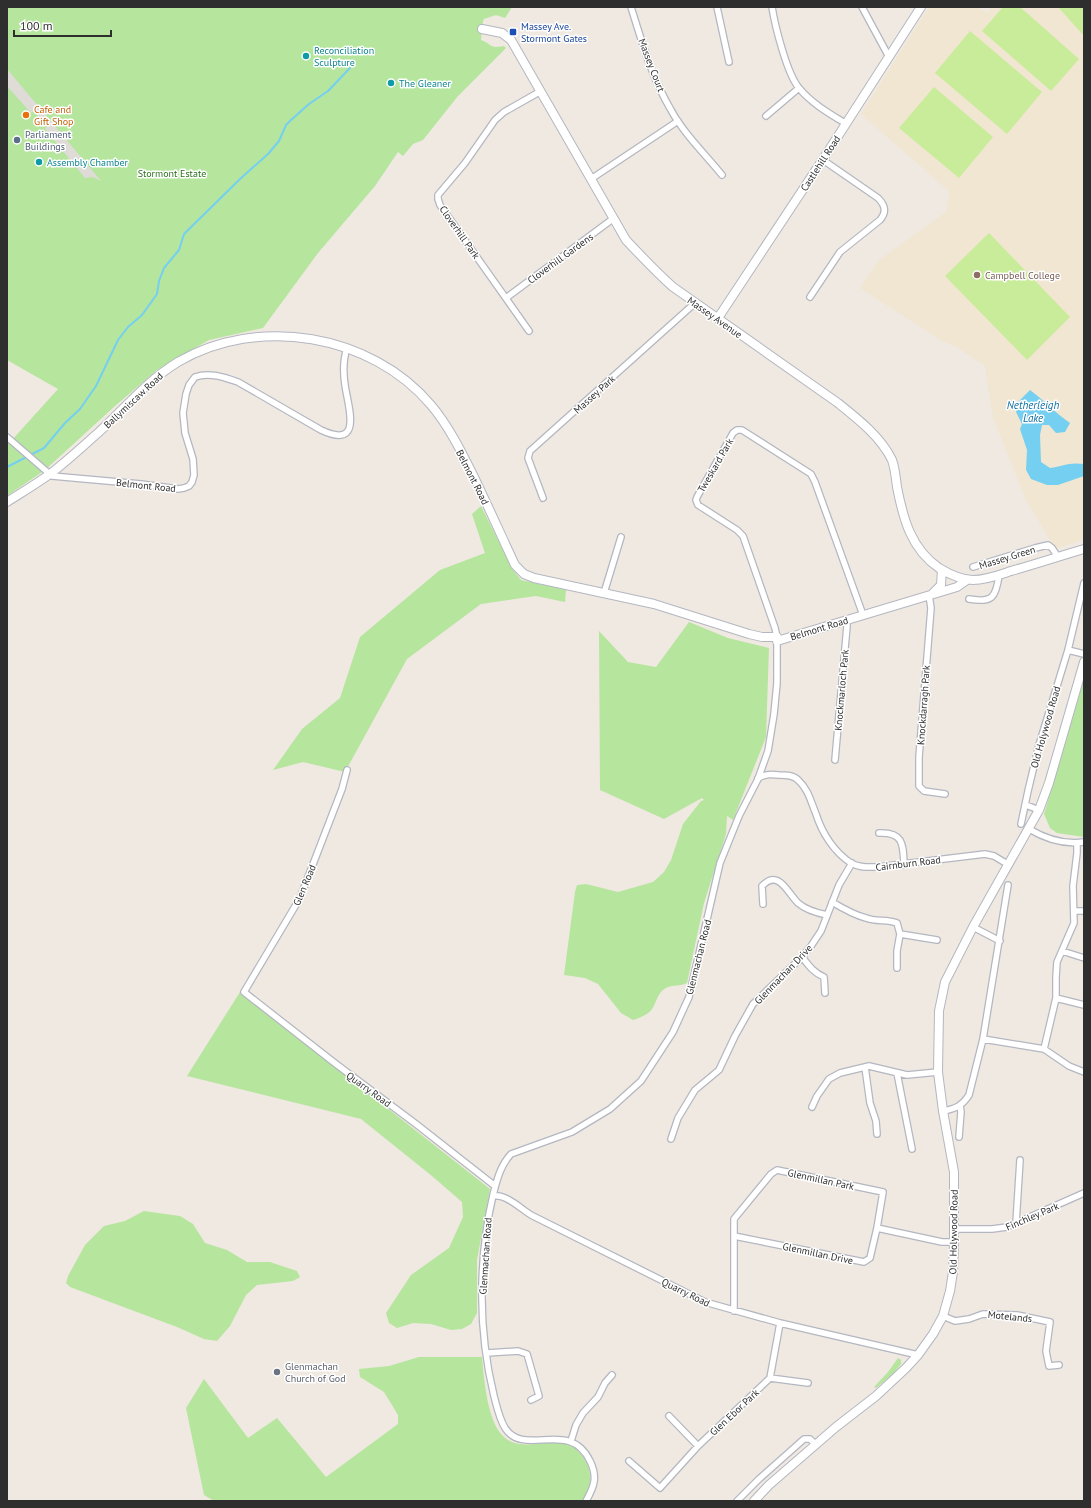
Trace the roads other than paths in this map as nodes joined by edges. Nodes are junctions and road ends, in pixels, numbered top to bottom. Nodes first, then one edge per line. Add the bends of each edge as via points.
1 (631, 7) edge
2 (717, 7) edge
3 (772, 7) edge
4 (862, 7) edge
5 (921, 7) edge
6 (482, 29) dead end
7 (889, 57) junction
8 (729, 62) dead end
9 (799, 88) junction
10 (541, 91) junction
11 (766, 116) dead end
12 (678, 122) junction
13 (845, 123) junction
14 (823, 160) junction
15 (722, 175) dead end
16 (591, 179) junction
17 (614, 218) junction
18 (810, 297) dead end
19 (506, 298) junction
20 (695, 303) junction
21 (718, 318) junction
22 (529, 331) dead end
23 (347, 348) junction
24 (9, 439) edge
25 (47, 472) junction
26 (543, 498) dead end
27 (7, 502) edge
28 (621, 537) dead end
29 (1084, 549) edge
30 (1058, 557) junction
31 (973, 566) dead end
32 (942, 570) junction
33 (999, 575) junction
34 (966, 580) junction
35 (1084, 583) edge
36 (604, 593) junction
37 (929, 595) junction
38 (969, 599) dead end
39 (863, 615) junction
40 (846, 620) junction
41 (777, 639) junction
42 (1068, 650) junction
43 (1084, 654) edge
44 (1084, 662) edge
45 (835, 760) dead end
46 (347, 770) dead end
47 (758, 779) junction
48 (945, 794) dead end
49 (1026, 805) junction
50 (1039, 810) junction
51 (1021, 824) dead end
52 (1029, 829) junction
53 (879, 833) dead end
54 (1084, 842) edge
55 (1077, 843) junction
56 (852, 864) junction
57 (904, 865) junction
58 (1009, 865) junction
59 (1008, 885) dead end
60 (832, 902) junction
61 (763, 904) dead end
62 (1074, 911) junction
63 (1084, 911) edge
64 (827, 915) junction
65 (974, 927) junction
66 (900, 934) junction
67 (937, 940) dead end
68 (1000, 941) junction
69 (1062, 951) junction
70 (802, 957) junction
71 (1084, 958) edge
72 (897, 968) dead end
73 (244, 992) joint
74 (825, 993) dead end
75 (1056, 998) junction
76 (1084, 1005) edge
77 (983, 1039) junction
78 (1044, 1049) junction
79 (865, 1067) junction
80 (938, 1072) junction
81 (1084, 1072) edge
82 (897, 1073) junction
83 (960, 1105) junction
84 (812, 1107) dead end
85 (943, 1110) junction
86 (877, 1134) dead end
87 (959, 1137) dead end
88 (671, 1139) dead end
89 (912, 1149) dead end
90 (1020, 1160) dead end
91 (495, 1186) junction
92 (1084, 1193) edge
93 (493, 1196) junction
94 (1016, 1223) junction
95 (877, 1228) junction
96 (954, 1229) junction
97 (734, 1236) junction
98 (954, 1242) junction
99 (734, 1311) junction
100 (943, 1316) junction
101 (780, 1323) junction
102 (487, 1353) junction
103 (918, 1355) junction
104 (1059, 1365) dead end
105 (612, 1375) dead end
106 (770, 1378) junction
107 (808, 1383) dead end
108 (531, 1400) dead end
109 (669, 1416) dead end
110 (571, 1442) junction
111 (816, 1444) junction
112 (698, 1446) junction
113 (629, 1461) dead end
114 (586, 1501) edge
115 (737, 1501) edge
116 (754, 1501) edge

1 - 12 street, Massey Court via 650,65
2 - 8 street
3 - 9 street via 775,27
4 - 7 street
5 - 7 street, Castlehill Road
6 - 10 street, Massey Avenue via 502,33 511,40
7 - 13 street, Castlehill Road
9 - 11 street
9 - 13 street via 823,109
10 - 16 street, Massey Avenue
10 - 19 street, Cloverhill Park via 499,116 438,195 438,200
12 - 15 street, Massey Court
12 - 16 street
13 - 14 street, Castlehill Road
14 - 18 street via 878,198 885,211 880,220 840,252
14 - 21 street, Castlehill Road
16 - 17 street, Massey Avenue
17 - 19 street, Cloverhill Gardens
17 - 20 street, Massey Avenue via 626,240 640,256
19 - 22 street, Cloverhill Park
20 - 21 street, Massey Avenue
20 - 26 street, Massey Park via 530,451 528,458
21 - 32 street, Massey Avenue via 838,403 862,423 883,446 892,461 905,521 913,540 923,554
23 - 25 street, Ballymiscaw Road via 315,339 273,336 235,340 202,351 180,361 156,377 100,431
23 - 25 street, Belmont Road via 343,373 352,422 347,432 342,435 331,435 321,430 238,382 222,376 199,375 194,377 189,385 184,404 183,421 194,468 189,486 178,489 52,476
23 - 36 street, Belmont Road via 390,369 410,385 443,420 464,457 519,570 534,578
24 - 25 street
25 - 27 street, Ballymiscaw Road
28 - 36 street
29 - 30 street, Belmont Road
30 - 31 street, Massey Green via 1048,545
30 - 33 street, Belmont Road
32 - 34 street, Massey Avenue
32 - 37 street via 941,585
33 - 34 street, Belmont Road
33 - 38 street via 993,597 985,600
34 - 37 street, Belmont Road via 957,588
35 - 42 street, Old Holywood Road
36 - 41 street, Belmont Road via 654,604 749,634
37 - 39 street, Belmont Road
37 - 48 street, Knockdarragh Park via 931,608 919,786 924,791
39 - 40 street, Belmont Road
39 - 41 street, Tweskard Park via 811,474 742,430 737,430 696,500 698,505 743,536
40 - 41 street, Belmont Road
40 - 45 street, Knockmarloch Park
41 - 47 street, Glenmachan Road via 774,714 768,751
42 - 43 street
42 - 49 street, Old Holywood Road via 1039,745
44 - 50 street, Old Holywood Road
46 - 73 street, Glen Road via 300,898
47 - 56 street via 766,774 773,774 790,775 799,780 807,791 827,838
47 - 91 street, Glenmachan Road via 739,816 720,863 689,997 653,1063 641,1081 610,1108 572,1132 511,1154 505,1161
49 - 50 street
49 - 51 street, Old Holywood Road
50 - 52 street, Old Holywood Road
52 - 55 street via 1058,842
52 - 58 street, Old Holywood Road
53 - 57 street via 895,835 900,840
54 - 55 street
55 - 62 street via 1073,886
56 - 57 street, Cairnburn Road via 866,867
56 - 60 street, Glenmachan Drive
57 - 58 street, Cairnburn Road via 985,854
58 - 65 street, Old Holywood Road
59 - 68 street
60 - 64 street, Glenmachan Drive
60 - 66 street via 865,918 896,923
61 - 64 street via 762,886 773,880 783,884 798,902 813,911
62 - 63 street
62 - 69 street via 1074,923
64 - 70 street, Glenmachan Drive via 821,931
65 - 68 street
65 - 80 street, Old Holywood Road via 945,982 939,1011
66 - 67 street
66 - 72 street
68 - 77 street
69 - 71 street
69 - 75 street via 1057,962
70 - 74 street via 812,970 824,977
70 - 88 street, Glenmachan Drive via 753,1004 719,1070 695,1090 678,1118
73 - 91 street, Quarry Road
75 - 76 street
75 - 78 street
77 - 78 street
77 - 83 street via 968,1095
78 - 81 street via 1069,1066
79 - 82 street
79 - 84 street via 840,1073 829,1079
79 - 86 street
80 - 82 street
80 - 85 street, Old Holywood Road
82 - 89 street
83 - 85 street via 955,1109
83 - 87 street
85 - 96 street, Old Holywood Road via 954,1172
90 - 94 street
91 - 93 street, Glenmachan Road
92 - 94 street, Finchley Park
93 - 99 street, Quarry Road via 509,1200 531,1215 705,1302
93 - 102 street, Glenmachan Road via 484,1239 481,1289
94 - 96 street, Finchley Park via 1001,1229
95 - 97 street, Glenmillan Drive via 870,1258 864,1262
95 - 97 street, Glenmillan Park via 883,1192 777,1170 734,1219
95 - 98 street via 942,1242
96 - 98 street, Old Holywood Road
97 - 99 street, Glenmillan Park
98 - 100 street, Old Holywood Road via 953,1272
99 - 101 street, Quarry Road
100 - 103 street, Old Holywood Road
100 - 104 street, Motelands via 955,1321 983,1314 1017,1315 1050,1322 1046,1351 1050,1366
101 - 103 street, Quarry Road
101 - 106 street
102 - 108 street via 518,1351 526,1354 539,1396
102 - 110 street, Glenmachan Road via 490,1381 500,1420 511,1435 526,1441 551,1439
103 - 111 street, Old Holywood Road via 876,1396
105 - 110 street via 598,1397 583,1413
106 - 107 street
106 - 112 street, Glen Ebor Park
109 - 112 street
110 - 114 street, Glenmachan Road via 587,1454 595,1471 594,1484
111 - 115 street via 810,1439 804,1439
111 - 116 street, Old Holywood Road
112 - 113 street, Glen Ebor Park via 660,1488

